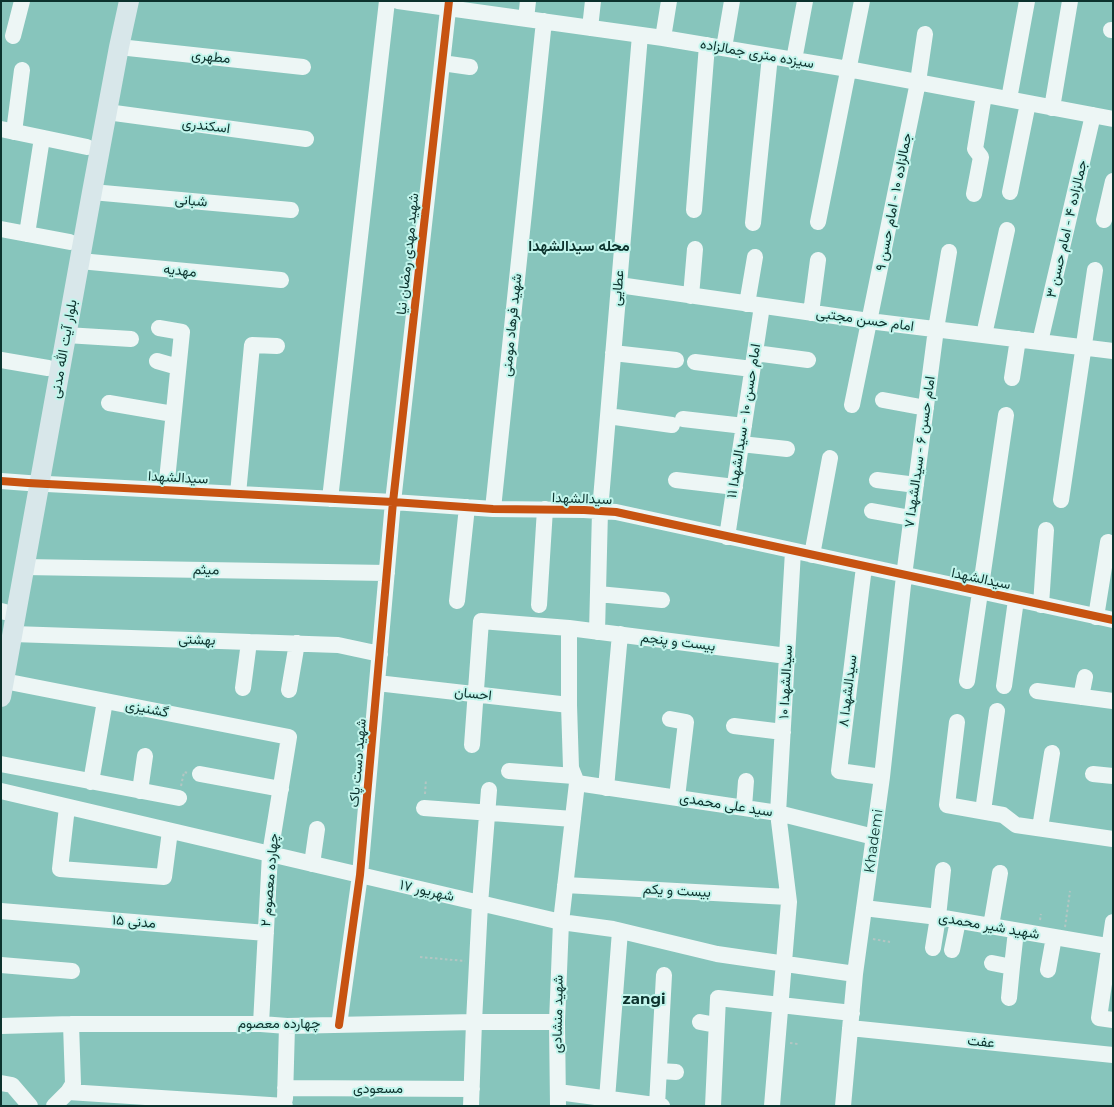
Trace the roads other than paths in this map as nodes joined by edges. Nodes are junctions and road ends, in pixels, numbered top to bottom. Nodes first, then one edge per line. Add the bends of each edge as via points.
1 (22, 1) edge
2 (116, 1) edge
3 (129, 1) edge
4 (388, 1) edge
5 (398, 1) edge
6 (528, 1) edge
7 (593, 1) edge
8 (669, 1) edge
9 (732, 1) edge
10 (805, 1) edge
11 (862, 1) edge
12 (1027, 1) edge
13 (1070, 1) edge
14 (448, 5) edge
15 (526, 19) junction
16 (544, 21) junction
17 (590, 28) junction
18 (925, 34) dead end
19 (640, 35) junction
20 (14, 36) dead end
21 (663, 38) junction
22 (707, 45) junction
23 (119, 47) junction
24 (724, 48) junction
25 (770, 56) junction
26 (794, 60) junction
27 (442, 63) junction
28 (303, 67) dead end
29 (470, 68) dead end
30 (848, 69) junction
31 (22, 70) dead end
32 (918, 82) junction
33 (984, 95) junction
34 (1008, 99) junction
35 (1028, 103) junction
36 (1052, 108) junction
37 (107, 112) junction
38 (1093, 115) junction
39 (1113, 119) edge
40 (7, 130) edge
41 (42, 138) junction
42 (306, 139) dead end
43 (87, 147) junction
44 (1113, 181) edge
45 (92, 192) junction
46 (1010, 192) dead end
47 (974, 194) dead end
48 (291, 210) dead end
49 (694, 210) dead end
50 (1104, 220) dead end
51 (818, 222) dead end
52 (753, 223) dead end
53 (1, 229) edge
54 (1007, 230) dead end
55 (27, 234) junction
56 (70, 242) junction
57 (695, 249) dead end
58 (949, 252) dead end
59 (755, 257) dead end
60 (818, 260) dead end
61 (80, 261) junction
62 (1096, 270) dead end
63 (281, 280) dead end
64 (618, 285) junction
65 (691, 296) junction
66 (754, 305) junction
67 (811, 313) junction
68 (869, 321) junction
69 (159, 328) dead end
70 (936, 329) junction
71 (66, 335) junction
72 (984, 335) junction
73 (131, 339) dead end
74 (1018, 339) junction
75 (1040, 342) junction
76 (277, 346) dead end
77 (1083, 347) junction
78 (1113, 351) edge
79 (613, 353) junction
80 (1, 360) edge
81 (676, 360) dead end
82 (808, 360) dead end
83 (156, 361) dead end
84 (754, 361) junction
85 (695, 362) dead end
86 (178, 367) junction
87 (48, 368) junction
88 (1012, 378) dead end
89 (883, 400) dead end
90 (110, 404) dead end
91 (852, 405) dead end
92 (926, 408) junction
93 (173, 414) junction
94 (1006, 415) dead end
95 (608, 416) junction
96 (744, 426) junction
97 (741, 444) junction
98 (787, 450) dead end
99 (830, 458) dead end
100 (676, 480) dead end
101 (877, 480) dead end
102 (1, 481) edge
103 (34, 483) junction
104 (916, 485) junction
105 (735, 487) junction
106 (166, 490) junction
107 (238, 494) junction
108 (330, 499) junction
109 (1061, 500) dead end
110 (393, 502) junction
111 (467, 507) junction
112 (493, 509) junction
113 (545, 510) junction
114 (600, 511) junction
115 (872, 511) dead end
116 (911, 518) junction
117 (1046, 530) dead end
118 (727, 537) junction
119 (1108, 542) dead end
120 (793, 551) junction
121 (812, 555) junction
122 (24, 566) junction
123 (864, 567) junction
124 (387, 573) junction
125 (904, 576) junction
126 (979, 592) junction
127 (598, 594) junction
128 (662, 600) dead end
129 (1016, 600) junction
130 (457, 601) dead end
131 (539, 605) dead end
132 (1041, 605) junction
133 (3, 612) edge
134 (1096, 617) junction
135 (1113, 620) edge
136 (569, 628) junction
137 (597, 632) junction
138 (7, 634) edge
139 (620, 634) junction
140 (249, 642) junction
141 (297, 643) junction
142 (380, 654) junction
143 (787, 656) junction
144 (1085, 677) dead end
145 (967, 681) dead end
146 (377, 683) junction
147 (1004, 686) dead end
148 (242, 688) dead end
149 (3, 689) edge
150 (289, 690) dead end
151 (1037, 691) dead end
152 (476, 694) junction
153 (1082, 697) junction
154 (105, 701) junction
155 (1113, 701) edge
156 (569, 705) junction
157 (997, 711) dead end
158 (670, 719) dead end
159 (957, 722) dead end
160 (734, 726) dead end
161 (783, 732) junction
162 (289, 737) joint
163 (472, 745) dead end
164 (1052, 753) dead end
165 (145, 756) dead end
166 (1, 764) edge
167 (509, 771) dead end
168 (200, 774) road end
169 (1093, 774) dead end
170 (1113, 776) edge
171 (882, 777) junction
172 (575, 780) junction
173 (746, 781) dead end
174 (91, 782) junction
175 (606, 788) junction
176 (281, 789) junction
177 (489, 790) dead end
178 (1, 791) edge
179 (140, 791) junction
180 (677, 797) junction
181 (179, 798) road end
182 (67, 807) junction
183 (744, 807) junction
184 (424, 808) dead end
185 (983, 811) junction
186 (488, 813) junction
187 (778, 813) junction
188 (573, 820) junction
189 (1040, 828) junction
190 (317, 829) dead end
191 (170, 831) junction
192 (874, 837) junction
193 (1113, 839) edge
194 (270, 854) junction
195 (312, 864) junction
196 (942, 870) dead end
197 (1000, 873) dead end
198 (360, 875) junction
199 (565, 885) junction
200 (788, 897) junction
201 (480, 904) junction
202 (864, 908) junction
203 (1, 911) edge
204 (938, 917) junction
205 (958, 921) junction
206 (561, 922) junction
207 (1113, 922) edge
208 (991, 926) junction
209 (620, 931) junction
210 (1016, 931) junction
211 (266, 933) junction
212 (1059, 938) junction
213 (1111, 947) edge
214 (933, 948) dead end
215 (952, 950) dead end
216 (784, 964) junction
217 (992, 964) dead end
218 (1, 965) edge
219 (1012, 966) junction
220 (1048, 970) dead end
221 (72, 971) dead end
222 (855, 974) junction
223 (664, 975) dead end
224 (1009, 998) dead end
225 (780, 1004) junction
226 (851, 1020) junction
227 (1113, 1020) edge
228 (474, 1022) junction
229 (557, 1022) junction
230 (700, 1022) dead end
231 (71, 1024) junction
232 (261, 1024) junction
233 (339, 1024) junction
234 (716, 1025) junction
235 (1, 1026) edge
236 (287, 1026) junction
237 (1113, 1055) edge
238 (659, 1072) junction
239 (676, 1072) dead end
240 (1, 1083) edge
241 (285, 1088) junction
242 (68, 1092) junction
243 (471, 1098) edge
244 (558, 1099) edge
245 (607, 1099) junction
246 (657, 1105) edge
247 (30, 1106) edge
248 (54, 1106) edge
249 (285, 1106) edge
250 (662, 1106) edge
251 (713, 1106) edge
252 (772, 1106) edge
253 (843, 1106) edge

1 - 20 street
2 - 43 main road, بلوار آیت الله مدنی
3 - 23 main road, بلوار آیت الله مدنی
4 - 108 street
5 - 14 street, سیزده متری جمالزاده
6 - 15 street
7 - 17 street
8 - 21 street
9 - 24 street
10 - 26 street
11 - 30 street
12 - 34 street
13 - 36 street
14 - 15 street, سیزده متری جمالزاده
14 - 27 street, شهید مهدی رمضان نیا
15 - 16 street, سیزده متری جمالزاده
16 - 17 street, سیزده متری جمالزاده
16 - 112 street, شهید فرهاد مومنی
17 - 19 street, سیزده متری جمالزاده
18 - 32 street, جمالزاده ۱۰ - امام حسن ۹
19 - 21 street, سیزده متری جمالزاده
19 - 64 street, عطایی
21 - 22 street, سیزده متری جمالزاده
22 - 24 street, سیزده متری جمالزاده
22 - 49 street
23 - 28 street, مطهری
23 - 37 main road, بلوار آیت الله مدنی
24 - 25 street, سیزده متری جمالزاده
25 - 26 street, سیزده متری جمالزاده
25 - 52 street
26 - 30 street, سیزده متری جمالزاده
27 - 29 street
27 - 110 street, شهید مهدی رمضان نیا
30 - 32 street, سیزده متری جمالزاده
30 - 51 street
31 - 40 street
32 - 33 street, سیزده متری جمالزاده
32 - 68 street, جمالزاده ۱۰ - امام حسن ۹
33 - 34 street, سیزده متری جمالزاده
33 - 47 street via 975,149 981,157
34 - 35 street, سیزده متری جمالزاده
35 - 36 street, سیزده متری جمالزاده
35 - 46 street
36 - 38 street, سیزده متری جمالزاده
37 - 42 street, اسکندری
37 - 45 main road, بلوار آیت الله مدنی
38 - 39 street, سیزده متری جمالزاده
38 - 75 street, جمالزاده ۴ - امام حسن ۳
40 - 41 street
41 - 43 street
41 - 55 street
43 - 56 main road, بلوار آیت الله مدنی
44 - 50 street
45 - 48 street, شبانی
45 - 61 main road, بلوار آیت الله مدنی
53 - 55 street
54 - 72 street
55 - 56 street
56 - 87 main road, بلوار آیت الله مدنی
57 - 65 street
58 - 70 street, امام حسن ۶ - سیدالشهدا ۷
59 - 66 street, امام حسن ۱۰ - سیدالشهدا ۱۱
60 - 67 street
61 - 63 street, مهدیه
61 - 71 main road, بلوار آیت الله مدنی
62 - 77 street
64 - 65 street, امام حسن مجتبی
64 - 79 street, عطایی
65 - 66 street, امام حسن مجتبی
66 - 67 street, امام حسن مجتبی
66 - 84 street, امام حسن ۱۰ - سیدالشهدا ۱۱
67 - 68 street, امام حسن مجتبی
68 - 70 street, امام حسن مجتبی
68 - 91 street, جمالزاده ۱۰ - امام حسن ۹
69 - 86 street via 182,332
70 - 72 street, امام حسن مجتبی
70 - 92 street, امام حسن ۶ - سیدالشهدا ۷
71 - 73 street
71 - 103 main road, بلوار آیت الله مدنی
72 - 74 street, امام حسن مجتبی
74 - 75 street, امام حسن مجتبی
74 - 88 street
75 - 77 street, امام حسن مجتبی
76 - 107 street via 252,345
77 - 78 street, امام حسن مجتبی
77 - 109 street
79 - 81 street
79 - 95 street, عطایی
80 - 87 street
82 - 84 street
83 - 86 street
84 - 85 street
84 - 96 street, امام حسن ۱۰ - سیدالشهدا ۱۱
86 - 93 street
87 - 103 main road, بلوار آیت الله مدنی
89 - 92 street
90 - 93 street
92 - 104 street, امام حسن ۶ - سیدالشهدا ۷
93 - 106 street
94 - 126 street
95 - 96 street
95 - 114 street, عطایی
96 - 97 street, امام حسن ۱۰ - سیدالشهدا ۱۱
97 - 98 street
97 - 105 street, امام حسن ۱۰ - سیدالشهدا ۱۱
99 - 121 street
100 - 105 street
101 - 104 street
102 - 103 street, سیدالشهدا
103 - 106 street, سیدالشهدا
103 - 122 main road, بلوار آیت الله مدنی
103 - 133 main road, بلوار آیت الله مدنی
104 - 116 street, امام حسن ۶ - سیدالشهدا ۷
105 - 118 street, امام حسن ۱۰ - سیدالشهدا ۱۱
106 - 107 street, سیدالشهدا
107 - 108 street, سیدالشهدا
108 - 110 street, سیدالشهدا
110 - 111 street, سیدالشهدا
110 - 124 street, شهید دست پاک
111 - 112 street, سیدالشهدا
111 - 130 street
112 - 113 street, سیدالشهدا
113 - 114 street, سیدالشهدا
113 - 131 street
114 - 118 street, سیدالشهدا
114 - 127 street, عطایی
115 - 116 street
116 - 125 street, امام حسن ۶ - سیدالشهدا ۷
117 - 132 street
118 - 120 street, سیدالشهدا
119 - 134 street
120 - 121 street, سیدالشهدا
120 - 143 street, سیدالشهدا ۱۰
121 - 123 street, سیدالشهدا
122 - 124 street, میثم
122 - 138 main road, بلوار آیت الله مدنی
123 - 125 street, سیدالشهدا
123 - 171 street, سیدالشهدا ۸ via 839,771
124 - 142 street, شهید دست پاک
125 - 126 street, سیدالشهدا
125 - 171 street, Khademi
126 - 129 street, سیدالشهدا
126 - 145 street
127 - 128 street
127 - 137 street, عطایی
129 - 132 street, سیدالشهدا
129 - 147 street
132 - 134 street, سیدالشهدا
133 - 138 main road, بلوار آیت الله مدنی
134 - 135 street, سیدالشهدا
136 - 137 street, بیست و پنجم
136 - 152 street, بیست و پنجم via 481,621
136 - 156 street, شهید منشادی
137 - 139 street, بیست و پنجم
138 - 140 street, بهشتی
138 - 149 main road, بلوار آیت الله مدنی
139 - 143 street, بیست و پنجم
139 - 175 street
140 - 141 street, بهشتی
140 - 148 street
141 - 142 street, بهشتی via 338,645
141 - 150 street
142 - 146 street, شهید دست پاک
143 - 161 street, سیدالشهدا ۱۰
144 - 153 street
146 - 152 street, احسان
146 - 198 street, شهید دست پاک
149 - 154 street, گشنیزی
151 - 153 street
152 - 156 street, احسان
152 - 163 street
153 - 155 street
154 - 162 street, گشنیزی
154 - 174 street
156 - 172 street, شهید منشادی via 571,768
157 - 185 street
158 - 180 street via 686,722
159 - 185 street via 946,805
160 - 161 street
161 - 187 street, سیدالشهدا ۱۰
162 - 176 street, چهارده معصوم ۲
164 - 189 street
165 - 179 street
166 - 174 street
167 - 172 street, سید علی محمدی
168 - 176 street
169 - 170 street
171 - 192 street, Khademi
172 - 175 street, سید علی محمدی
172 - 188 street, شهید منشادی
173 - 183 street
174 - 179 street
175 - 180 street, سید علی محمدی
176 - 194 street, چهارده معصوم ۲
177 - 186 street
178 - 182 street, ۱۷ شهریور
179 - 181 street
180 - 183 street, سید علی محمدی
182 - 191 street, ۱۷ شهریور
182 - 191 street via 60,869 164,877
183 - 187 street, سید علی محمدی
184 - 186 street
185 - 189 street via 1003,815 1016,824
186 - 188 street
186 - 201 street
187 - 192 street, سید علی محمدی
187 - 200 street, سیدالشهدا ۱۰
188 - 199 street, شهید منشادی
189 - 193 street
190 - 195 street
191 - 194 street, ۱۷ شهریور
192 - 202 street, Khademi
194 - 195 street, ۱۷ شهریور
194 - 211 street, چهارده معصوم ۲
195 - 198 street, ۱۷ شهریور
196 - 204 street
197 - 208 street
198 - 201 street, ۱۷ شهریور
198 - 233 street, شهید دست پاک
199 - 200 street, بیست و یکم
199 - 206 street, شهید منشادی
200 - 216 street, سیدالشهدا ۱۰
201 - 206 street, ۱۷ شهریور
201 - 228 street
202 - 204 street, شهید شیر محمدی
202 - 222 street, Khademi
203 - 211 street, مدنی ۱۵
204 - 205 street, شهید شیر محمدی
204 - 214 street
205 - 208 street, شهید شیر محمدی
205 - 215 street
206 - 209 street, ۱۷ شهریور
206 - 229 street, شهید منشادی
207 - 213 street
208 - 210 street, شهید شیر محمدی
209 - 216 street, ۱۷ شهریور via 717,954
209 - 245 street
210 - 212 street, شهید شیر محمدی
210 - 219 street
211 - 232 street, چهارده معصوم ۲
212 - 213 street, شهید شیر محمدی
212 - 220 street
213 - 227 street via 1099,1018
216 - 222 street, ۱۷ شهریور
216 - 225 street, سیدالشهدا ۱۰
217 - 219 street
218 - 221 street
219 - 224 street
222 - 226 street, Khademi
223 - 238 street
225 - 226 street, عفت
225 - 234 street, عفت via 718,998
225 - 252 street, سیدالشهدا ۱۰
226 - 237 street, عفت
226 - 253 street, Khademi
228 - 229 street, چهارده معصوم
228 - 233 street, چهارده معصوم
228 - 243 street
229 - 244 street, شهید منشادی
230 - 234 street
231 - 232 street, چهارده معصوم
231 - 235 street, چهارده معصوم
231 - 242 street via 73,1084
232 - 236 street, چهارده معصوم
233 - 236 street, چهارده معصوم
234 - 251 street
236 - 241 street
238 - 239 street
238 - 246 street
240 - 247 street via 12,1085
241 - 243 street, مسعودی
241 - 249 street
242 - 248 street
242 - 249 street
244 - 245 street
245 - 246 street
246 - 250 street

